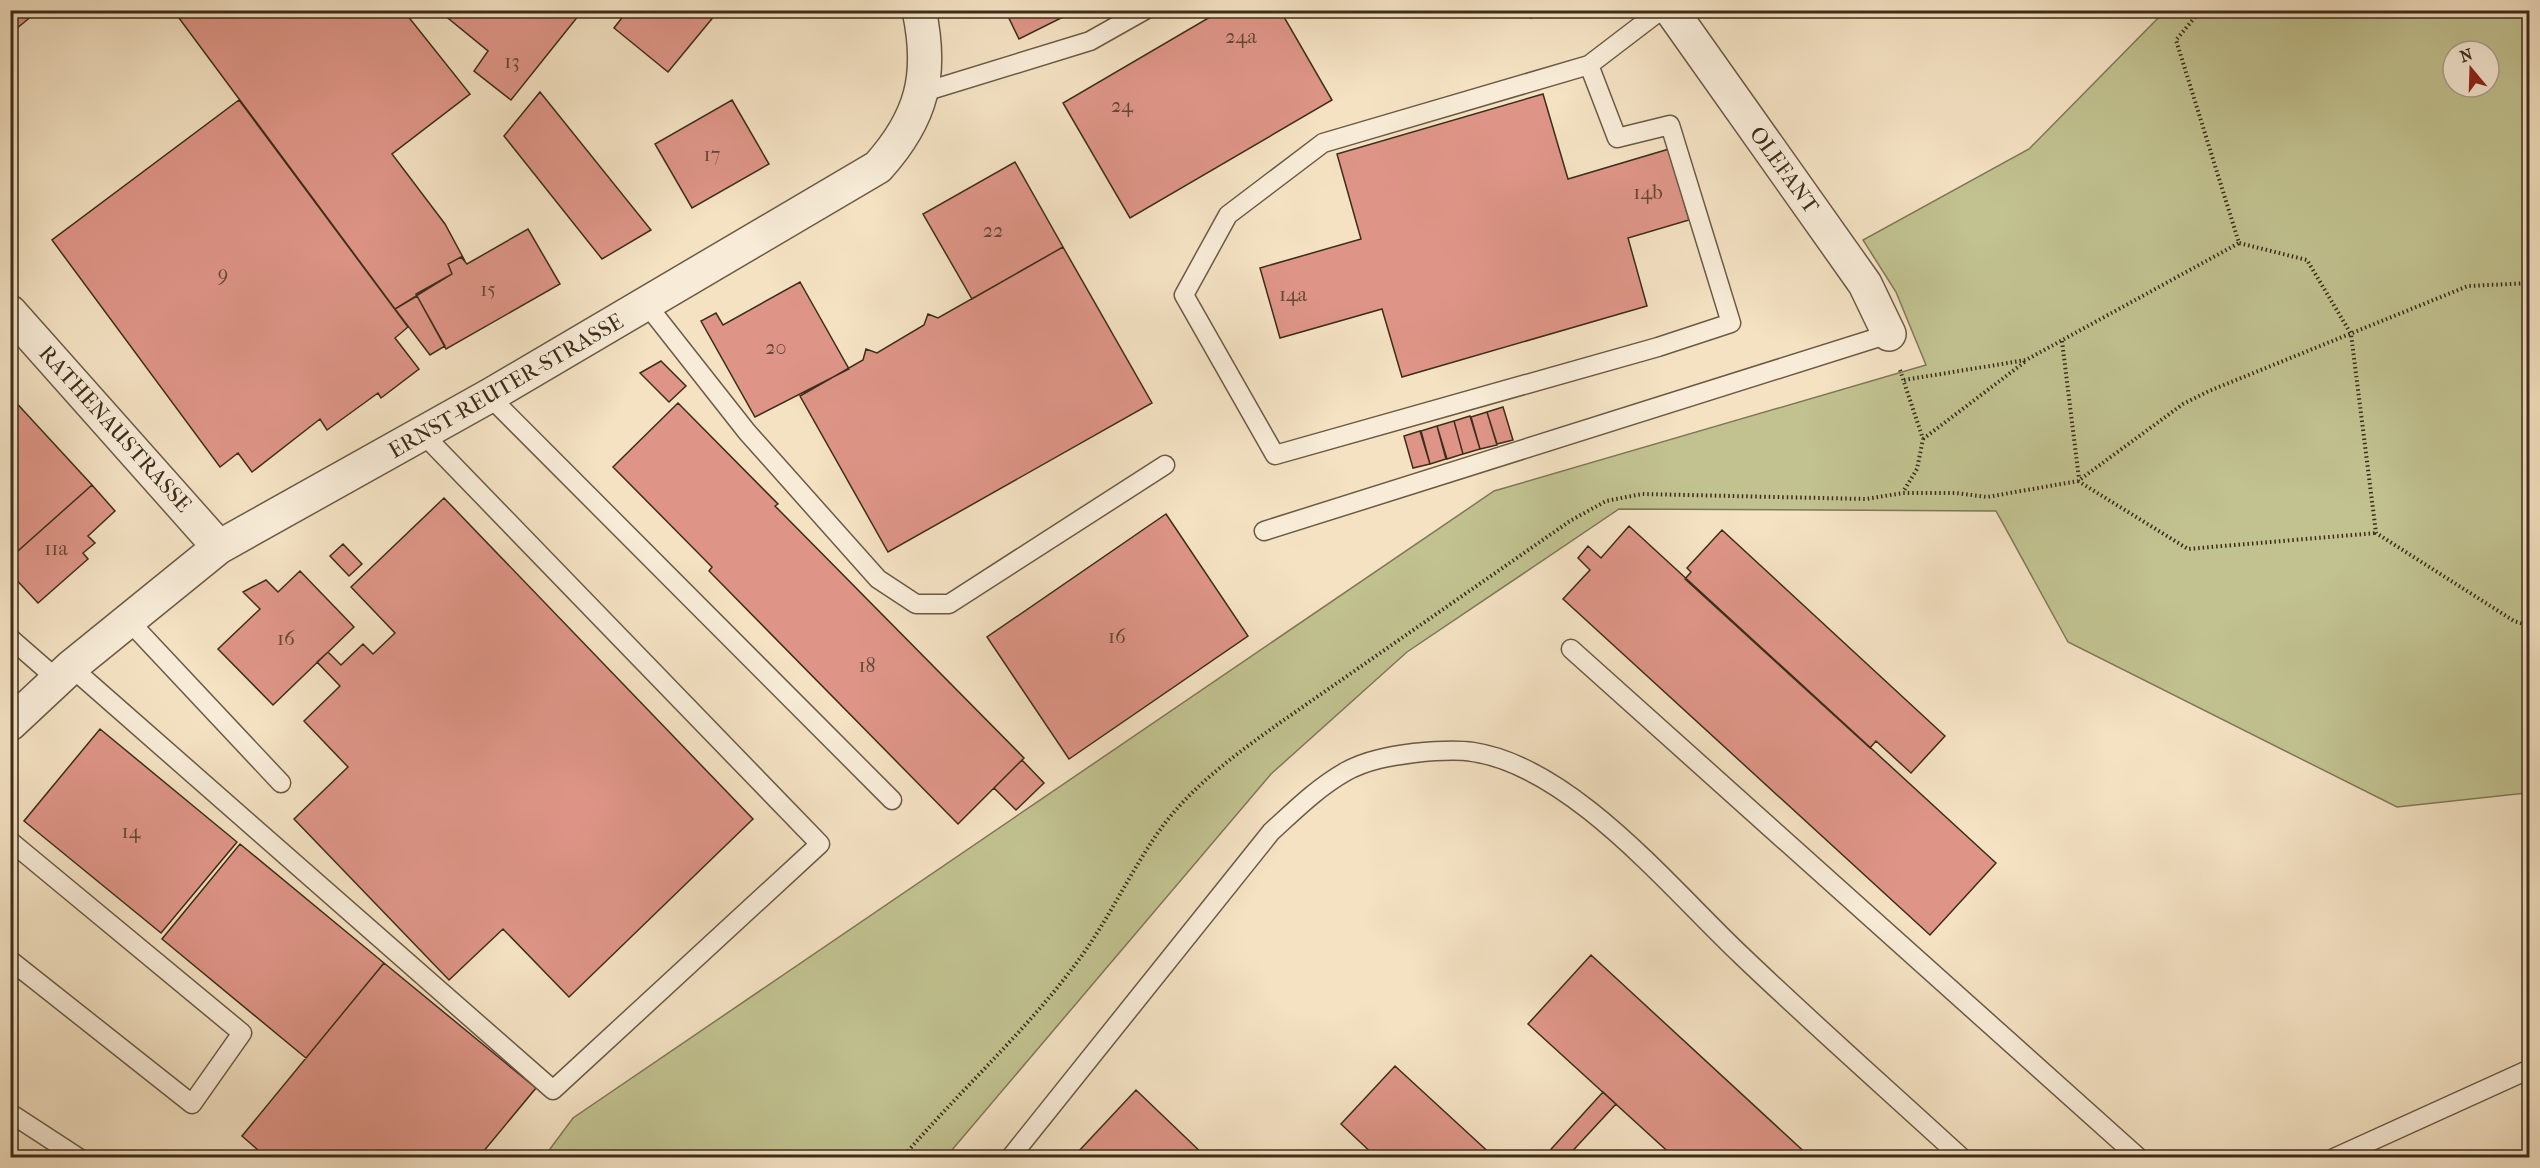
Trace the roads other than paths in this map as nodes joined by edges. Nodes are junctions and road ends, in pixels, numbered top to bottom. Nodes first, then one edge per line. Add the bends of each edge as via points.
1 (920, 10) edge
2 (1145, 10) edge
3 (1661, 10) edge
4 (1671, 10) edge
5 (1589, 65) junction
6 (924, 92) junction
7 (646, 305) junction
8 (10, 312) edge
9 (1889, 334) joint
10 (489, 396) junction
11 (423, 434) junction
12 (1165, 465) dead end
13 (1264, 531) dead end
14 (219, 547) junction
15 (128, 620) junction
16 (10, 638) edge
17 (1571, 649) dead end
18 (64, 673) junction
19 (10, 724) edge
20 (281, 783) dead end
21 (892, 800) dead end
22 (10, 841) edge
23 (10, 960) edge
24 (2529, 1069) edge
25 (10, 1113) edge
26 (79, 1158) edge
27 (1010, 1158) edge
28 (1962, 1158) edge
29 (2139, 1158) edge
30 (2334, 1158) edge

1 - 6 street, ERNST-REUTER-STRASSE via 926,43
2 - 6 lane via 1090,41
3 - 5 lane
4 - 9 street, OLEFANT via 1865,285
5 - 5 lane via 1323,142 1227,215 1184,296 1275,455 1731,323 1670,126 1617,138
6 - 7 street, ERNST-REUTER-STRASSE via 896,148 878,167
7 - 10 street, ERNST-REUTER-STRASSE
7 - 12 lane via 747,432 878,579 916,604 949,604
8 - 14 street, RATHENAUSTRASSE
9 - 13 lane
10 - 11 street, ERNST-REUTER-STRASSE
10 - 21 lane
11 - 14 street, ERNST-REUTER-STRASSE
11 - 18 lane via 820,844 553,1090
14 - 15 street, ERNST-REUTER-STRASSE
15 - 18 street, ERNST-REUTER-STRASSE
15 - 20 lane
16 - 18 lane
17 - 29 lane
18 - 19 street, ERNST-REUTER-STRASSE
22 - 23 lane via 242,1033 192,1104
24 - 30 lane
25 - 26 lane
27 - 28 lane via 1271,832 1311,795 1346,771 1388,756 1431,751 1474,752 1522,768 1564,789

